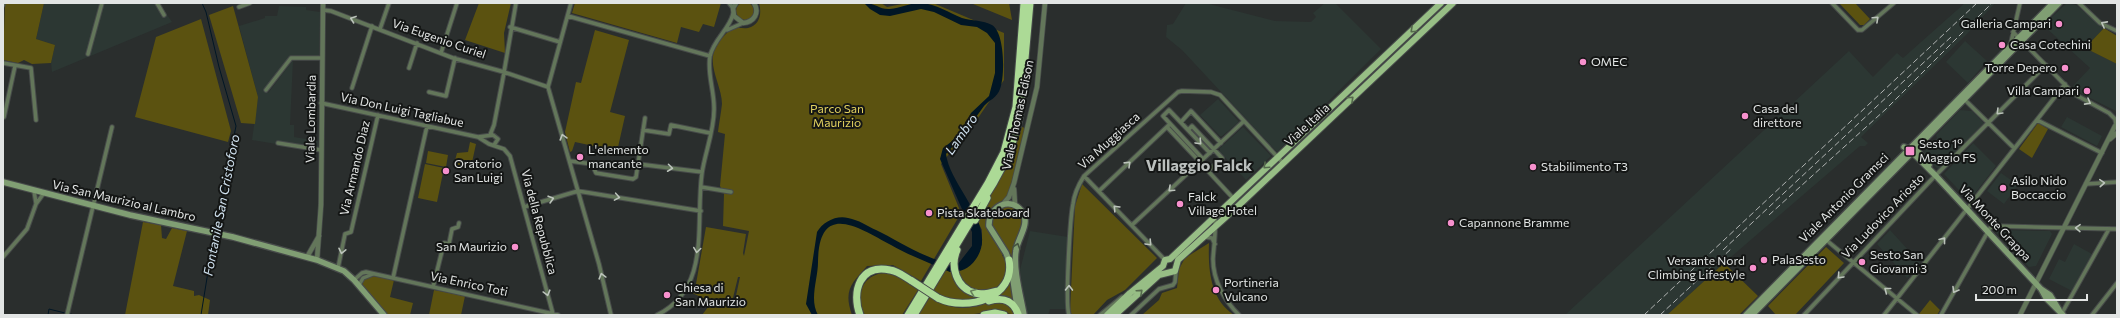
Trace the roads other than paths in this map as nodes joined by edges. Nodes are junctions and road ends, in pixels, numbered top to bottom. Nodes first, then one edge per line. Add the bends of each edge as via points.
1 (102, 3) edge
2 (157, 3) edge
3 (250, 3) edge
4 (323, 3) edge
5 (389, 3) edge
6 (457, 3) edge
7 (516, 3) edge
8 (572, 3) edge
9 (729, 3) edge
10 (736, 3) edge
11 (754, 3) edge
12 (1024, 3) edge
13 (1030, 3) edge
14 (1044, 3) edge
15 (1441, 3) edge
16 (1453, 3) edge
17 (1832, 3) edge
18 (1894, 3) edge
19 (2020, 3) edge
20 (2053, 3) edge
21 (2059, 3) edge
22 (2079, 3) edge
23 (239, 7) dead end
24 (733, 8) junction
25 (323, 10) junction
26 (733, 14) junction
27 (164, 15) dead end
28 (568, 16) junction
29 (743, 23) junction
30 (372, 26) junction
31 (510, 27) junction
32 (380, 29) junction
33 (2117, 30) edge
34 (725, 32) junction
35 (2013, 32) junction
36 (2020, 40) junction
37 (560, 42) junction
38 (417, 43) junction
39 (2010, 47) junction
40 (441, 53) junction
41 (88, 54) dead end
42 (710, 56) junction
43 (322, 58) junction
44 (455, 58) junction
45 (3, 63) edge
46 (2046, 65) junction
47 (15, 66) junction
48 (409, 68) dead end
49 (504, 72) junction
50 (2065, 84) junction
51 (548, 87) junction
52 (352, 88) dead end
53 (266, 90) dead end
54 (429, 92) dead end
55 (1965, 100) junction
56 (322, 103) junction
57 (378, 115) junction
58 (4, 117) dead end
59 (646, 118) dead end
60 (1199, 119) junction
61 (36, 120) dead end
62 (2037, 120) junction
63 (1016, 121) junction
64 (1244, 121) junction
65 (1180, 122) junction
66 (1988, 123) junction
67 (1170, 124) junction
68 (2116, 124) edge
69 (494, 125) junction
70 (426, 126) junction
71 (1192, 126) junction
72 (112, 127) dead end
73 (1167, 127) junction
74 (644, 130) junction
75 (1188, 130) junction
76 (2117, 132) edge
77 (710, 133) junction
78 (489, 136) junction
79 (478, 137) junction
80 (497, 137) junction
81 (2109, 141) junction
82 (487, 142) junction
83 (278, 143) dead end
84 (1221, 143) junction
85 (494, 145) junction
86 (2014, 148) junction
87 (1214, 149) junction
88 (1909, 149) junction
89 (321, 150) junction
90 (1210, 153) junction
91 (2102, 153) junction
92 (1277, 156) junction
93 (1203, 159) junction
94 (570, 161) junction
95 (1200, 162) junction
96 (1283, 162) junction
97 (638, 164) junction
98 (702, 172) junction
99 (1935, 174) junction
100 (1084, 176) junction
101 (3, 182) edge
102 (2117, 182) edge
103 (1014, 183) junction
104 (2086, 184) junction
105 (700, 187) junction
106 (34, 191) junction
107 (578, 191) junction
108 (1099, 191) junction
109 (731, 192) dead end
110 (44, 193) junction
111 (1233, 198) junction
112 (36, 204) junction
113 (1003, 204) junction
114 (1015, 205) junction
115 (93, 206) junction
116 (524, 207) junction
117 (978, 208) junction
118 (1968, 209) junction
119 (701, 211) junction
120 (1215, 216) junction
121 (459, 223) dead end
122 (1132, 225) junction
123 (1216, 226) junction
124 (966, 228) junction
125 (2064, 228) junction
126 (2108, 229) junction
127 (2117, 229) edge
128 (1988, 232) junction
129 (319, 235) junction
130 (1202, 238) junction
131 (1824, 238) junction
132 (1215, 244) junction
133 (3, 257) edge
134 (307, 257) junction
135 (946, 258) junction
136 (317, 260) junction
137 (1009, 260) junction
138 (1166, 262) junction
139 (1177, 263) junction
140 (1852, 263) junction
141 (338, 268) junction
142 (936, 270) junction
143 (375, 274) junction
144 (1172, 274) junction
145 (393, 278) junction
146 (354, 280) junction
147 (911, 282) junction
148 (2036, 283) junction
149 (2117, 283) edge
150 (359, 285) junction
151 (433, 287) junction
152 (997, 291) junction
153 (1130, 293) junction
154 (1897, 298) junction
155 (938, 299) junction
156 (2062, 313) edge
157 (553, 314) junction
158 (612, 314) edge
159 (67, 315) edge
160 (384, 315) edge
161 (558, 315) edge
162 (617, 315) edge
163 (657, 315) edge
164 (860, 315) edge
165 (864, 315) edge
166 (904, 315) edge
167 (908, 315) edge
168 (914, 315) edge
169 (984, 315) edge
170 (1004, 315) edge
171 (1020, 315) edge
172 (1069, 315) edge
173 (1100, 315) edge
174 (1107, 315) edge
175 (1115, 315) edge
176 (1131, 315) edge
177 (1239, 315) edge
178 (1748, 315) edge
179 (1804, 315) edge
180 (1884, 315) edge
181 (1917, 315) edge
182 (1941, 315) edge
183 (2020, 315) edge
184 (2092, 315) edge

1 - 41 street
2 - 27 street
3 - 23 street
4 - 25 street, Viale Lombardia
5 - 32 street
6 - 40 street
7 - 31 street
8 - 28 street
9 - 24 street
10 - 24 street
11 - 29 street via 757,9 756,16 750,22
12 - 63 highway
13 - 63 highway via 1023,93
14 - 103 street, Viale Thomas Edison via 1040,61 1030,120
15 -> 92 main road, Viale Italia
96 -> 16 main road, Viale Italia
17 -> 18 street via 1858,30 1865,29
19 - 35 street
20 - 36 main road, Viale Antonio Gramsci
21 - 36 main road, Viale Antonio Gramsci
33 -> 22 street via 2100,22
24 - 26 street
30 -> 25 street, Via Eugenio Curiel
25 - 43 street, Viale Lombardia
26 - 29 street
26 - 34 street
28 - 37 street
28 - 42 street
29 - 34 street
30 - 32 street, Via Eugenio Curiel
30 - 52 street
31 - 37 street
31 - 49 street
32 - 38 street, Via Eugenio Curiel
34 - 42 street
35 - 36 street
35 - 39 street
36 - 39 main road, Viale Antonio Gramsci
36 - 46 street
36 - 55 main road, Viale Antonio Gramsci
37 - 51 street
38 - 40 street, Via Eugenio Curiel
38 - 48 street
39 - 88 main road, Viale Antonio Gramsci
40 - 44 street, Via Eugenio Curiel
42 - 77 street via 714,106
43 - 53 street via 291,58
43 - 56 street, Viale Lombardia
44 - 49 street, Via Eugenio Curiel
44 - 54 street via 446,96
45 - 47 street
46 - 50 street
46 -> 66 street, Via Ludovico Ariosto
47 - 58 street
47 - 61 street via 31,68
49 - 51 street, Via Eugenio Curiel
49 - 69 street
50 - 62 street
50 -> 68 street via 2074,94 2109,113
94 -> 51 street
55 - 66 street
55 - 88 main road, Viale Antonio Gramsci
56 - 57 street, Via Don Luigi Tagliabue
56 - 89 street, Viale Lombardia
57 - 70 street, Via Don Luigi Tagliabue
57 -> 141 street, Via Armando Diaz via 351,232 345,234
59 - 74 street
60 - 65 street via 1192,111
60 - 71 street
60 - 84 street
62 - 86 street
62 - 91 street
63 - 117 highway
63 - 117 highway via 1007,156
64 - 84 street
64 - 92 street
64 - 100 street, Via Muggiasca via 1218,94 1178,92
65 - 67 street via 1170,110 1163,116
65 - 75 street
66 - 86 street
66 - 99 street, Via Ludovico Ariosto
67 - 73 street
67 - 93 street
68 - 76 street
68 - 81 street
69 - 78 street
69 - 80 street
70 - 79 street, Via Don Luigi Tagliabue
70 - 145 street
71 - 75 street
71 - 87 street
72 - 115 street
73 - 95 street
108 -> 73 street
74 - 77 street via 669,134 671,125
74 - 97 street
75 -> 90 street
76 - 81 street
77 - 98 street
78 - 79 street, Via Don Luigi Tagliabue
78 - 80 street
78 - 82 street
79 - 82 street, Via Don Luigi Tagliabue
80 - 85 street via 498,141
81 - 91 street
82 - 85 street, Via della Repubblica
83 - 89 street
84 - 87 street
85 - 116 street, Via della Repubblica via 504,149 510,156
86 - 118 street
87 - 90 street
87 - 111 street via 1222,158 1208,171
88 - 99 main road, Via Monte Grappa
88 - 131 main road, Viale Antonio Gramsci
89 - 129 street, Viale Lombardia
90 - 93 street
91 - 104 street
92 - 96 street
92 -> 111 main road, Viale Italia
93 - 95 street
94 - 97 street via 592,164 596,173 633,179 636,177
94 - 107 street
95 -> 122 street
96 - 123 main road, Viale Italia
97 -> 98 street
98 - 105 street
99 - 118 main road, Via Monte Grappa
99 - 140 street, Via Ludovico Ariosto
100 - 108 street
172 -> 100 street, Via Muggiasca via 1073,205
101 - 106 main road, Via San Maurizio al Lambro
104 -> 102 street
103 - 113 street, Viale Thomas Edison
103 - 114 street, Viale Thomas Edison
104 - 125 street
105 - 109 street
105 - 119 street
106 - 110 main road, Via San Maurizio al Lambro
106 - 112 street
116 -> 107 street
107 -> 119 street
158 -> 107 street
122 -> 108 street
110 - 112 street
110 - 115 main road, Via San Maurizio al Lambro
111 - 120 main road, Viale Italia
112 - 133 street via 27,229
113 - 114 main road
113 - 137 main road via 991,212 989,226
171 -> 114 main road via 1015,257 1025,219 1022,211
115 - 134 main road, Via San Maurizio al Lambro via 215,233
115 - 159 street
116 -> 157 street, Via della Repubblica
117 - 124 highway
118 - 128 main road, Via Monte Grappa
154 -> 118 street
119 -> 163 street via 698,245 688,284 675,304
120 - 123 street
120 - 138 main road, Viale Italia
121 - 151 street via 458,227 452,229 449,244 444,243
122 -> 138 street
123 - 130 main road, Viale Italia
123 - 132 street
124 - 135 highway
124 - 135 highway
126 -> 125 street
125 - 128 street via 1995,226
125 - 148 street
126 - 127 street
126 - 156 street
128 - 148 main road, Via Monte Grappa
128 -> 182 street
129 - 134 street, Viale Lombardia
129 - 136 street, Viale Lombardia
130 - 132 street via 1210,236
130 - 139 main road, Viale Italia
131 - 140 street
131 - 178 main road, Viale Antonio Gramsci
132 - 177 street via 1213,262 1218,282 1227,302
134 - 136 main road, Via San Maurizio al Lambro
135 - 142 highway
152 -> 135 highway via 982,294 971,292 961,284
136 - 141 main road, Via San Maurizio al Lambro
137 - 152 highway via 1008,278
137 - 171 main road
138 - 139 main road
138 - 144 main road
138 - 153 main road, Viale Italia
139 - 144 main road
154 -> 140 street
140 -> 179 street, Via Ludovico Ariosto
141 - 146 main road, Via San Maurizio al Lambro
142 - 166 highway
142 - 167 highway
142 - 168 highway
143 - 145 street, Via Enrico Toti
143 - 146 street, Via Enrico Toti via 362,273
143 - 150 street via 363,278
175 -> 144 main road via 1156,277
144 - 176 street via 1173,285 1159,289
145 - 151 street, Via Enrico Toti
146 - 150 main road, Via San Maurizio al Lambro
147 - 155 highway, bridge
147 - 164 highway via 891,270 881,269 869,273 860,281 856,292 855,299
147 - 165 highway via 886,271 868,276 860,285 858,296 858,303
148 - 156 main road, Via Monte Grappa via 2050,295
148 - 183 street
149 - 184 street
150 - 160 main road, Via San Maurizio al Lambro
151 - 157 street, Via Enrico Toti
152 - 155 highway via 982,300 965,305
153 - 173 street
153 - 174 main road, Viale Italia
154 - 180 street
154 - 181 street
155 - 171 highway via 947,304 965,307 1004,299 1011,303
157 - 161 street, Via Enrico Toti
158 - 162 street
169 - 170 highway

